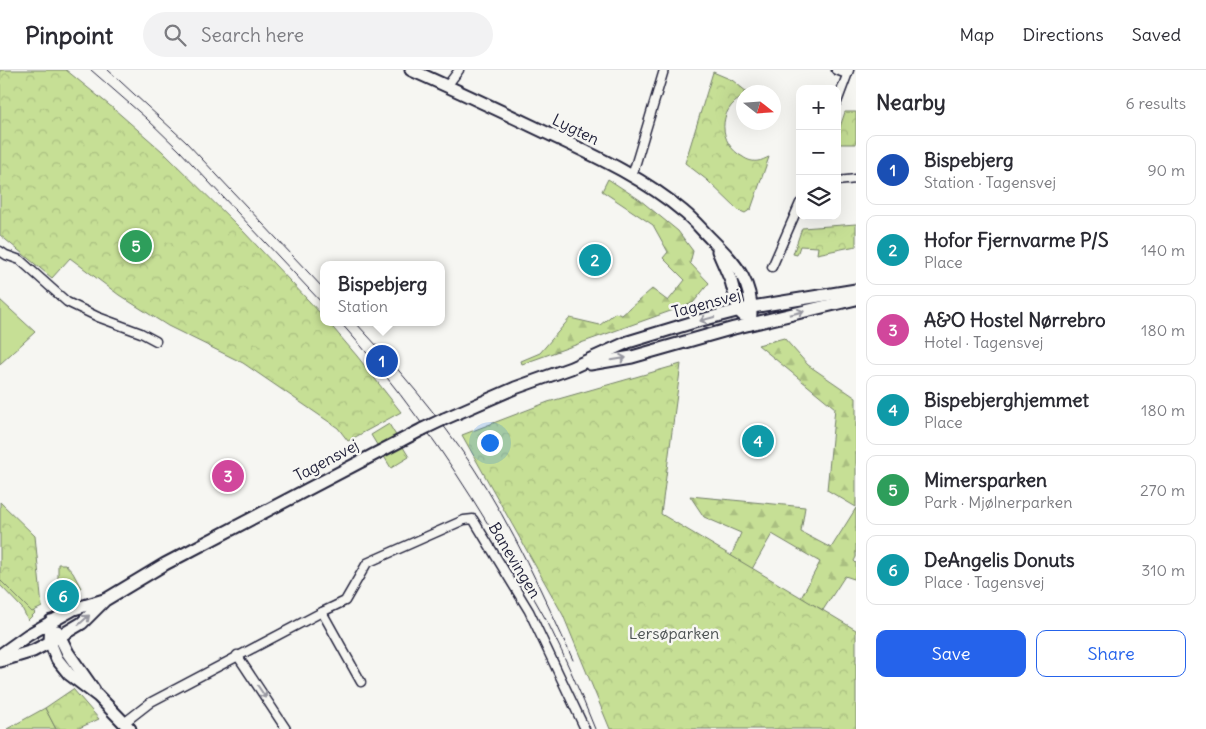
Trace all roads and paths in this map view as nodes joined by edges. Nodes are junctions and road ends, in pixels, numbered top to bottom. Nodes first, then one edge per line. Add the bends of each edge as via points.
1 (411, 70) edge
2 (459, 70) edge
3 (664, 70) edge
4 (836, 70) edge
5 (848, 72) edge
6 (447, 86) junction
7 (841, 91) edge
8 (632, 176) junction
9 (856, 179) edge
10 (841, 181) edge
11 (796, 212) edge
12 (713, 241) junction
13 (0, 251) edge
14 (772, 267) dead end
15 (856, 290) edge
16 (856, 299) edge
17 (752, 307) junction
18 (739, 311) junction
19 (750, 324) junction
20 (156, 341) dead end
21 (571, 368) junction
22 (105, 600) junction
23 (322, 612) junction
24 (51, 621) junction
25 (55, 639) junction
26 (0, 655) edge
27 (237, 656) junction
28 (0, 661) edge
29 (361, 682) dead end
30 (127, 726) edge
31 (286, 729) edge
32 (585, 729) edge

1 - 6 street, Lygten
2 - 6 street
3 - 8 street
4 - 5 street
5 - 7 street
6 - 8 street, Lygten
8 - 12 street, Lygten via 685,212
9 - 10 street
11 - 14 street
12 - 17 street, Lygten via 742,275
12 - 18 street, Lygten via 731,281
13 - 20 street via 20,260 66,302
15 - 17 street, Tagensvej
19 -> 16 street, Tagensvej
17 - 18 street, Tagensvej
17 - 19 street, Lygten
18 - 19 street, Lygten
18 -> 21 street, Tagensvej via 628,342
21 -> 19 street, Tagensvej via 632,356
21 - 22 street, Tagensvej, bridge via 475,405 407,436 165,564
22 - 24 street, Tagensvej via 74,608
25 -> 22 street, Tagensvej via 82,623
23 - 27 street, Banevingen
23 - 29 street
23 - 32 street, Banevingen via 345,602 367,562 464,520 474,519 529,611
24 - 25 street
24 - 26 street, Tagensvej
25 - 28 street, Tagensvej via 34,652
25 - 30 street via 98,696
27 - 30 street, Banevingen via 151,702
27 -> 31 street

